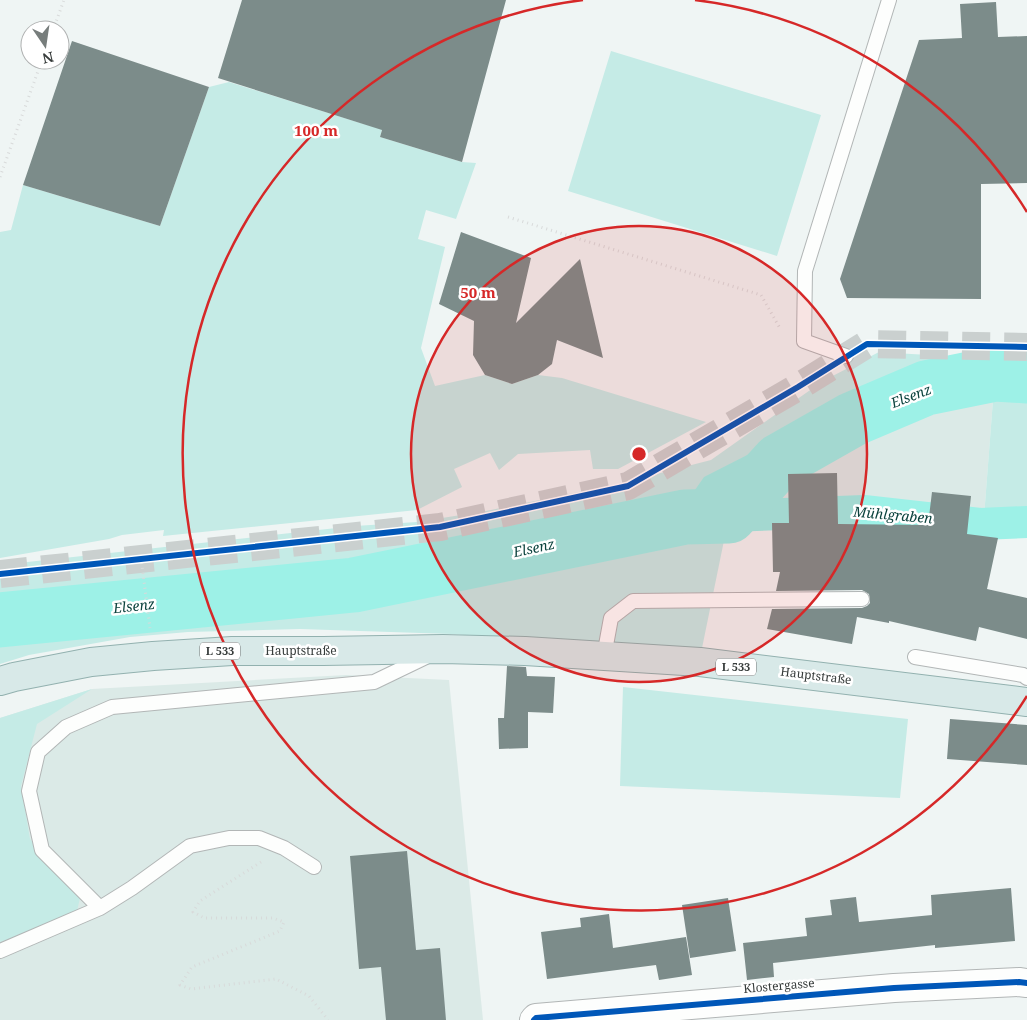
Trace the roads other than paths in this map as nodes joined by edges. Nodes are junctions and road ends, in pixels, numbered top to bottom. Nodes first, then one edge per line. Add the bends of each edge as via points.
1 (889, 0) edge
2 (846, 356) dead end
3 (862, 599) dead end
4 (443, 649) junction
5 (604, 656) junction
6 (915, 658) dead end
7 (1027, 678) edge
8 (0, 681) edge
9 (1027, 702) edge
10 (314, 867) dead end
11 (100, 908) junction
12 (0, 951) edge
13 (1027, 983) edge
14 (534, 1020) edge

1 - 2 lane via 805,271 804,341
3 - 5 lane via 633,601 611,618
4 - 5 main road, Hauptstraße / L 533
4 - 8 main road, Hauptstraße / L 533 via 232,650 91,662
4 - 11 lane via 374,682 112,707 66,728 38,752 29,791 42,850
5 - 9 main road, Hauptstraße / L 533 via 700,662
6 - 7 lane
10 - 11 lane via 284,848 259,838 229,838 190,846
11 - 12 lane
13 - 14 street, Klostergasse via 894,988

